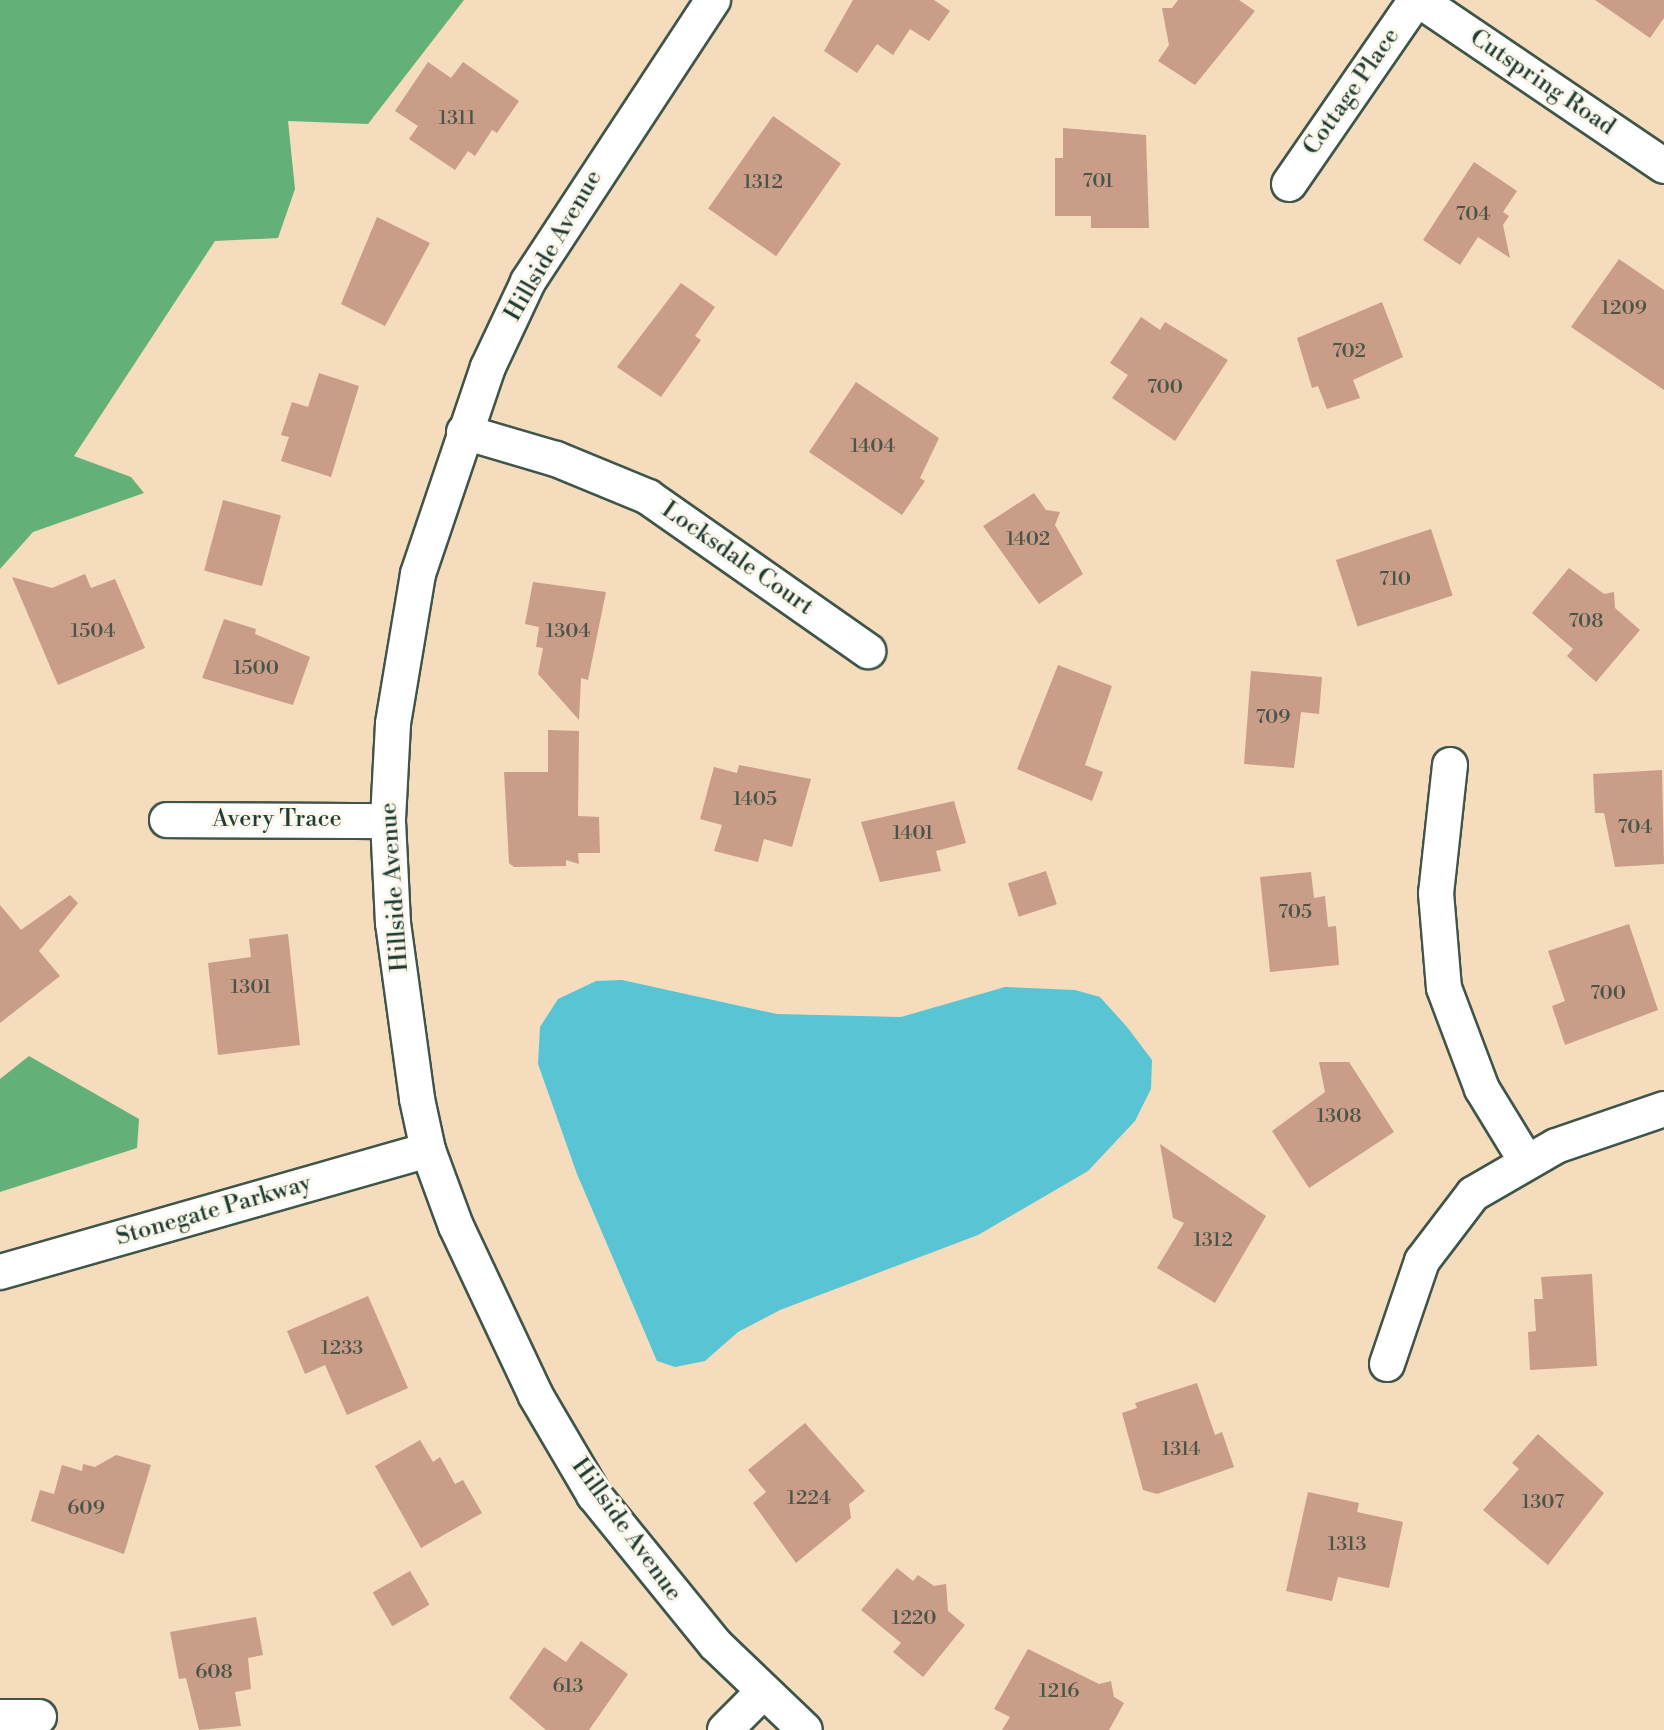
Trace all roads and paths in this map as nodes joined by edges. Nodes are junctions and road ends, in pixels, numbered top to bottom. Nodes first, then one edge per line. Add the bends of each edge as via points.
1 (713, 0) edge
2 (1418, 0) edge
3 (1664, 166) edge
4 (1289, 184) dead end
5 (464, 432) junction
6 (868, 651) dead end
7 (1450, 765) dead end
8 (167, 820) dead end
9 (388, 821) junction
10 (1664, 1109) edge
11 (428, 1150) junction
12 (1526, 1161) junction
13 (0, 1272) edge
14 (1387, 1364) dead end
15 (763, 1692) junction
16 (0, 1717) edge
17 (39, 1717) dead end
18 (725, 1730) edge
19 (805, 1730) edge

1 - 5 street, Hillside Avenue via 528,282
2 - 3 street, Cutspring Road
2 - 4 street, Cottage Place
5 - 6 street, Locksdale Court via 556,459 648,497
5 - 9 street, Hillside Avenue via 418,574 393,724
7 - 12 street via 1436,893 1444,988 1482,1089
8 - 9 street, Avery Trace
9 - 11 street, Hillside Avenue via 393,923
10 - 12 street
11 - 13 street, Stonegate Parkway
11 - 15 street, Hillside Avenue via 456,1226 524,1371 594,1495 661,1583
12 - 14 street via 1473,1194 1444,1226 1411,1286
15 - 18 street
15 - 19 street, Hillside Avenue
16 - 17 street

